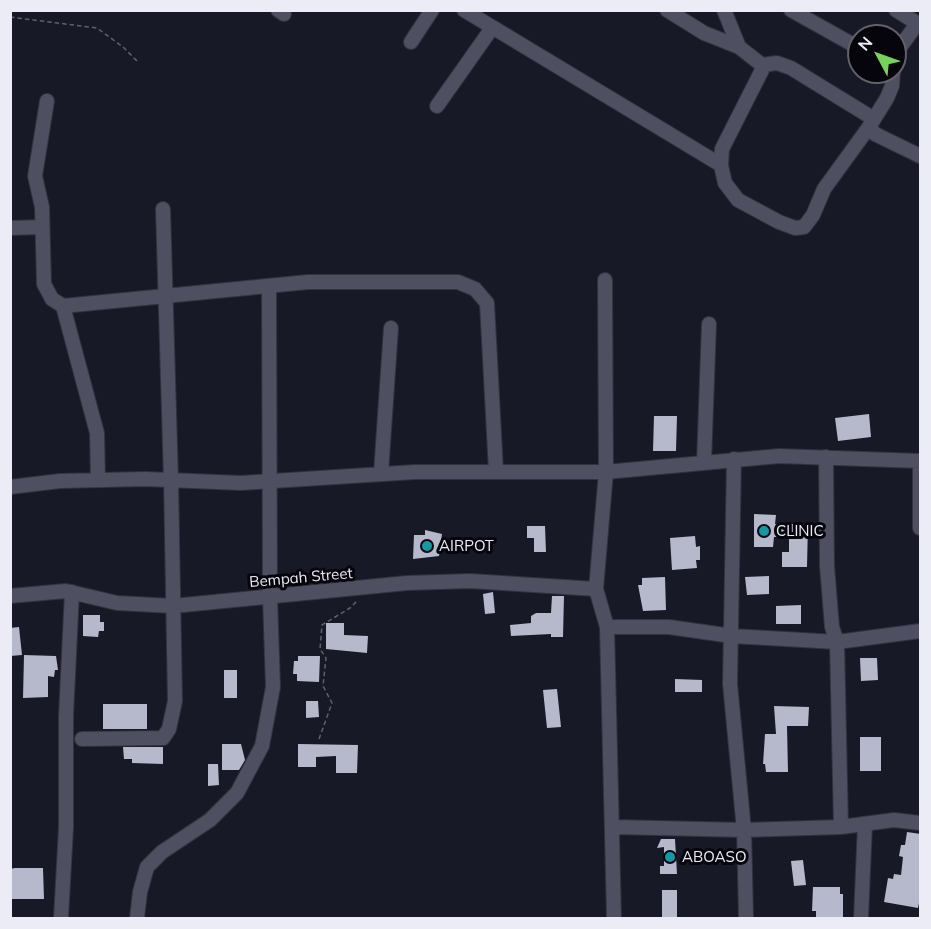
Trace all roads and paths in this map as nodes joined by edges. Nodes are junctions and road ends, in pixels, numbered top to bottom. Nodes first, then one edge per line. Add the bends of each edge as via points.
1 (432, 10) edge
2 (464, 10) edge
3 (667, 10) edge
4 (724, 10) edge
5 (791, 10) edge
6 (896, 10) edge
7 (10, 16) edge
8 (919, 24) edge
9 (492, 28) junction
10 (907, 39) edge
11 (847, 41) edge
12 (411, 42) dead end
13 (739, 47) junction
14 (138, 62) dead end
15 (762, 65) junction
16 (892, 84) edge
17 (47, 101) dead end
18 (437, 106) dead end
19 (872, 123) junction
20 (921, 156) edge
21 (721, 165) junction
22 (163, 209) dead end
23 (41, 226) junction
24 (10, 228) edge
25 (604, 280) dead end
26 (269, 286) junction
27 (165, 298) junction
28 (63, 306) junction
29 (709, 324) dead end
30 (391, 328) dead end
31 (826, 458) junction
32 (734, 459) junction
33 (704, 462) junction
34 (921, 463) edge
35 (496, 471) junction
36 (606, 472) junction
37 (381, 473) junction
38 (98, 480) junction
39 (171, 480) junction
40 (272, 480) junction
41 (10, 487) edge
42 (921, 528) edge
43 (377, 587) junction
44 (596, 589) junction
45 (72, 592) junction
46 (10, 596) edge
47 (270, 597) junction
48 (173, 606) junction
49 (607, 627) junction
50 (921, 631) edge
51 (732, 636) junction
52 (837, 642) junction
53 (82, 739) dead end
54 (319, 739) dead end
55 (921, 823) edge
56 (865, 824) junction
57 (614, 827) junction
58 (841, 827) junction
59 (744, 830) junction
60 (62, 918) edge
61 (137, 918) edge
62 (614, 918) edge
63 (746, 918) edge
64 (861, 918) edge

1 - 12 street
2 - 9 street
3 - 13 street via 704,33
4 - 13 street
5 - 11 street
6 - 8 street
7 - 14 path via 97,28
8 - 10 street
9 - 18 street
9 - 21 street
13 - 15 street
15 - 19 street via 777,63 791,68
15 - 21 street via 725,141
16 - 19 street
17 - 23 street via 35,176 42,207
19 - 20 street via 875,134
19 - 21 street via 824,189 804,227 779,222 738,200 725,183
22 - 27 street
23 - 24 street
23 - 28 street via 44,284 52,299
25 - 36 street
26 - 27 street
26 - 35 street via 308,282 458,282 476,289 488,303
26 - 40 street
27 - 28 street
27 - 39 street
28 - 38 street via 97,433
29 - 33 street
30 - 37 street
31 - 32 street
31 - 34 street
31 - 52 street via 827,566 832,627
32 - 33 street
32 - 51 street
33 - 36 street
34 - 42 street
35 - 36 street
35 - 37 street
36 - 44 street
37 - 40 street
38 - 39 street
38 - 41 street
39 - 40 street
39 - 48 street
40 - 47 street
43 - 44 street, Bempah Street via 470,581
43 - 47 street, Bempah Street
43 - 54 path via 322,625 320,649 326,658 323,686 332,703
44 - 49 street
45 - 46 street, Bempah Street
45 - 48 street, Bempah Street via 117,603
45 - 60 street
47 - 48 street, Bempah Street
47 - 61 street via 273,687 262,746 237,793 210,820 162,852 147,867
48 - 53 street via 175,701 163,738
49 - 51 street via 669,627
49 - 57 street
50 - 52 street
51 - 52 street
51 - 59 street via 730,684
52 - 58 street
55 - 56 street via 894,820
56 - 58 street
56 - 64 street
57 - 59 street
57 - 62 street
58 - 59 street
59 - 63 street

